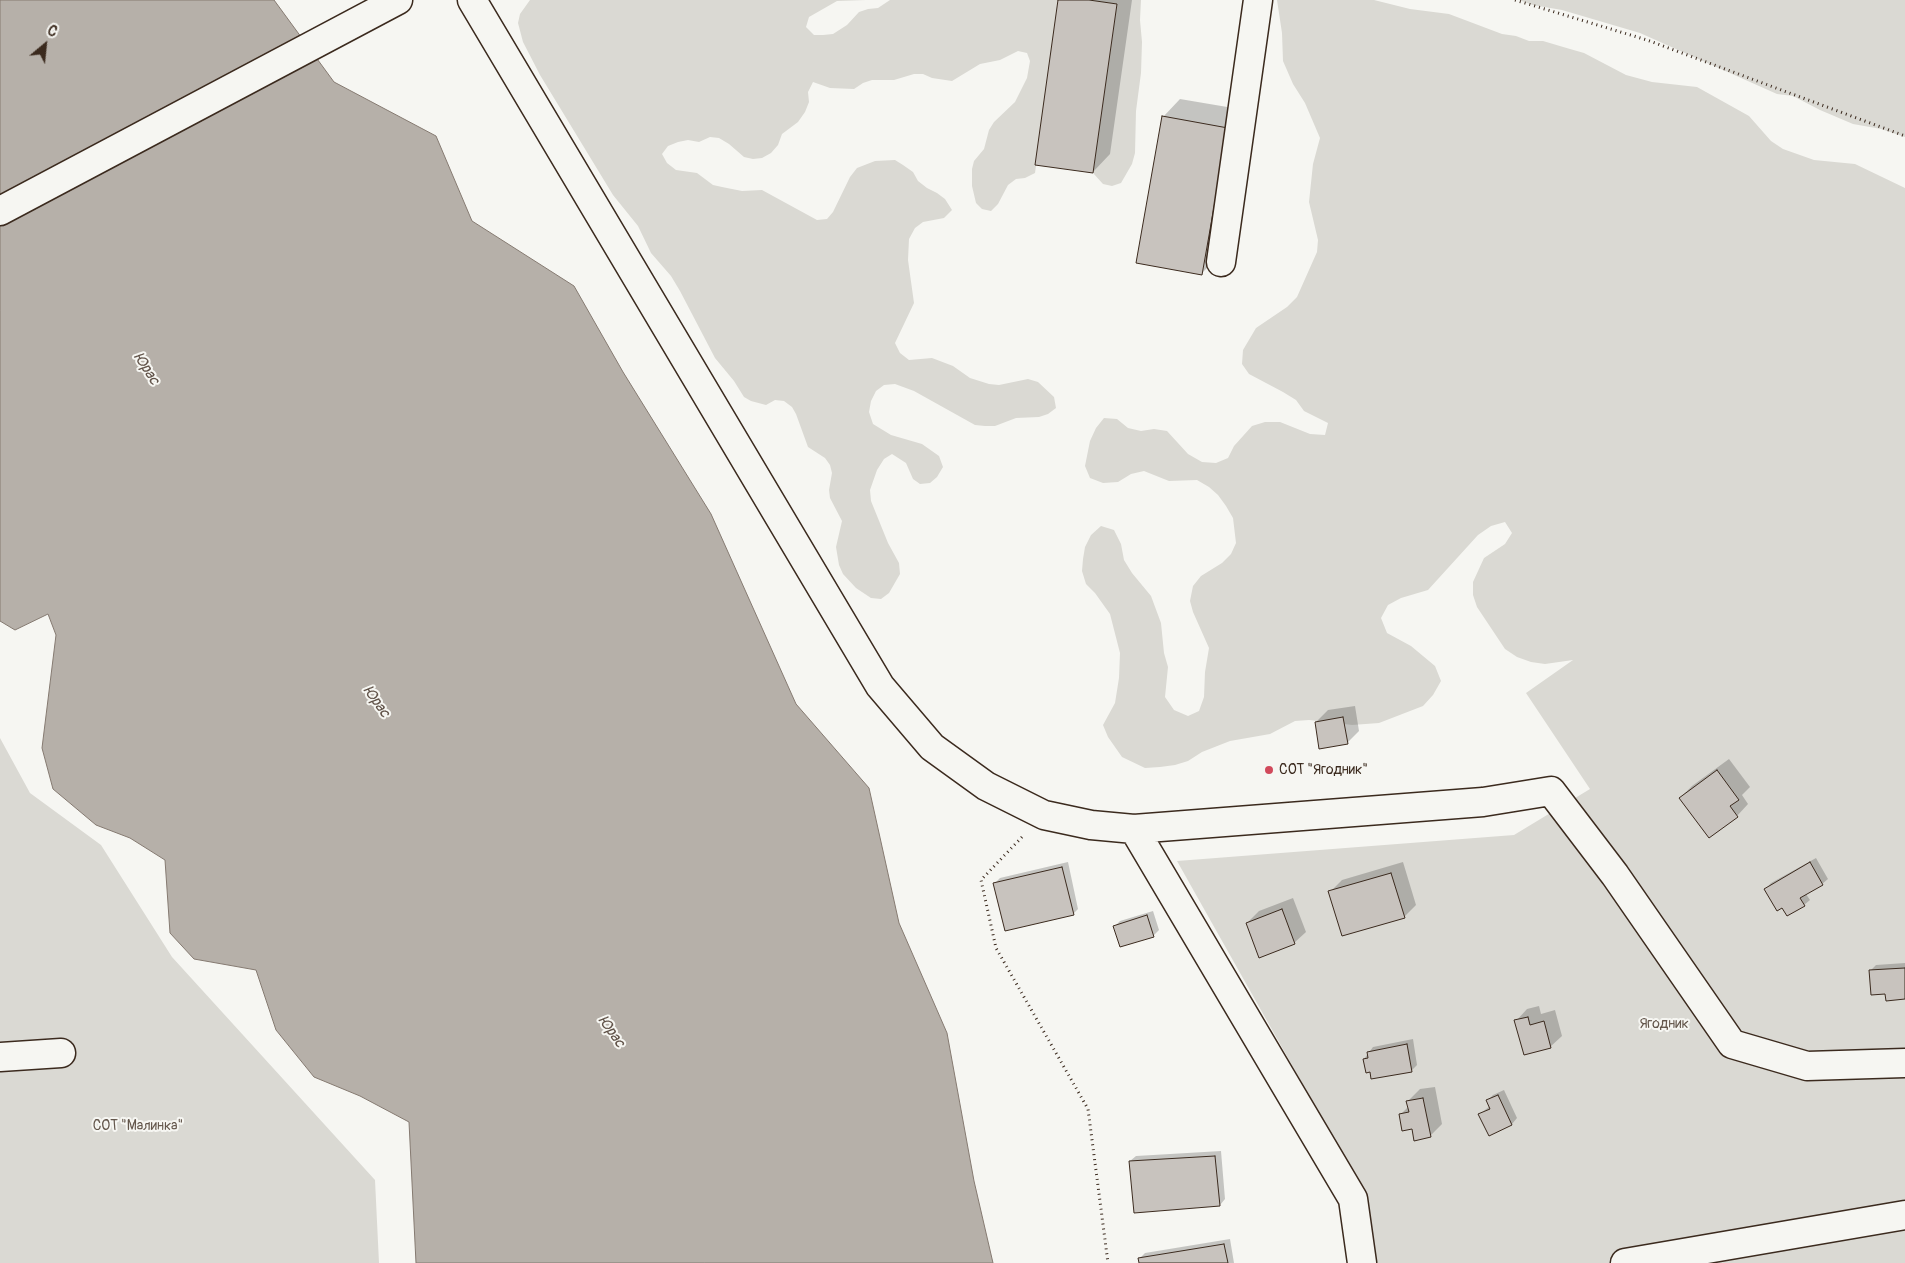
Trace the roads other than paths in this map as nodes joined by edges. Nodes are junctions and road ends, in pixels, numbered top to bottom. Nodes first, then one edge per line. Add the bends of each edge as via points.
1 (398, 0) edge
2 (472, 0) edge
3 (1258, 0) edge
4 (0, 211) edge
5 (1221, 262) dead end
6 (1134, 829) junction
7 (61, 1053) dead end
8 (0, 1057) edge
9 (1905, 1063) edge
10 (1905, 1215) edge
11 (1362, 1263) edge
12 (1625, 1263) edge

1 - 4 street
2 - 6 street via 880,686 932,747 986,786 1044,815 1091,825
3 - 5 street
6 - 9 street via 1483,802 1552,791 1732,1044 1807,1066
6 - 11 street via 1353,1199
7 - 8 street
10 - 12 street

